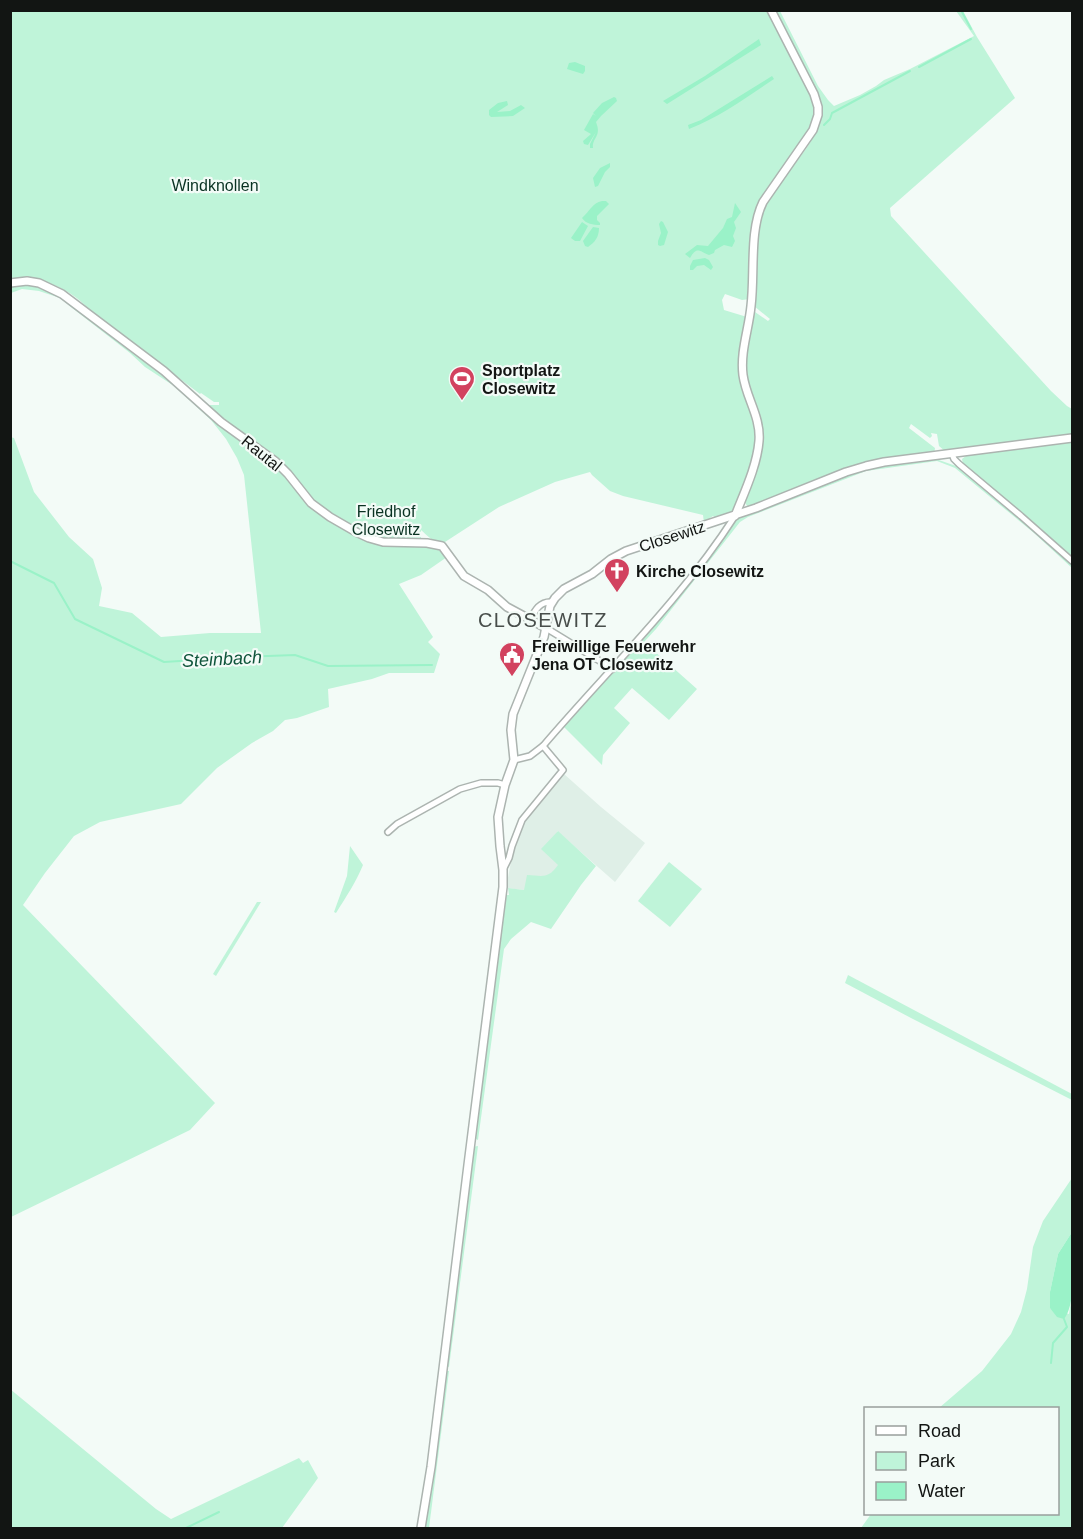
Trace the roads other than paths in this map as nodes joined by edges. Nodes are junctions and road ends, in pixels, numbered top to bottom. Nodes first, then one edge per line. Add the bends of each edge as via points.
1 (771, 10) edge
2 (10, 283) edge
3 (1072, 438) edge
4 (952, 453) junction
5 (735, 516) junction
6 (1072, 561) edge
7 (552, 602) junction
8 (530, 620) junction
9 (546, 628) junction
10 (613, 669) junction
11 (543, 746) junction
12 (514, 760) junction
13 (505, 785) junction
14 (387, 831) dead end
15 (503, 870) junction
16 (421, 1528) edge

1 - 5 street via 814,94 818,115 810,137 776,182 758,211 755,224 743,373 759,426 759,443
2 - 8 street, Rautal via 27,281 62,294 164,371 221,422 275,460 324,513 383,542 442,546 464,576
3 - 4 street, Closewitz
4 - 5 street, Closewitz via 866,466
4 - 6 street via 959,464
5 - 7 street, Closewitz via 618,555 564,589
5 - 10 street
7 - 8 street, Closewitz via 540,605
7 - 9 street
8 - 9 street, Rautal
9 - 10 street
9 - 12 street via 513,714
10 - 11 street
11 - 12 street via 530,756
11 - 15 street via 563,770 522,820
12 - 13 street
13 - 14 street via 480,783 460,789
13 - 15 street via 498,817
15 - 16 street

